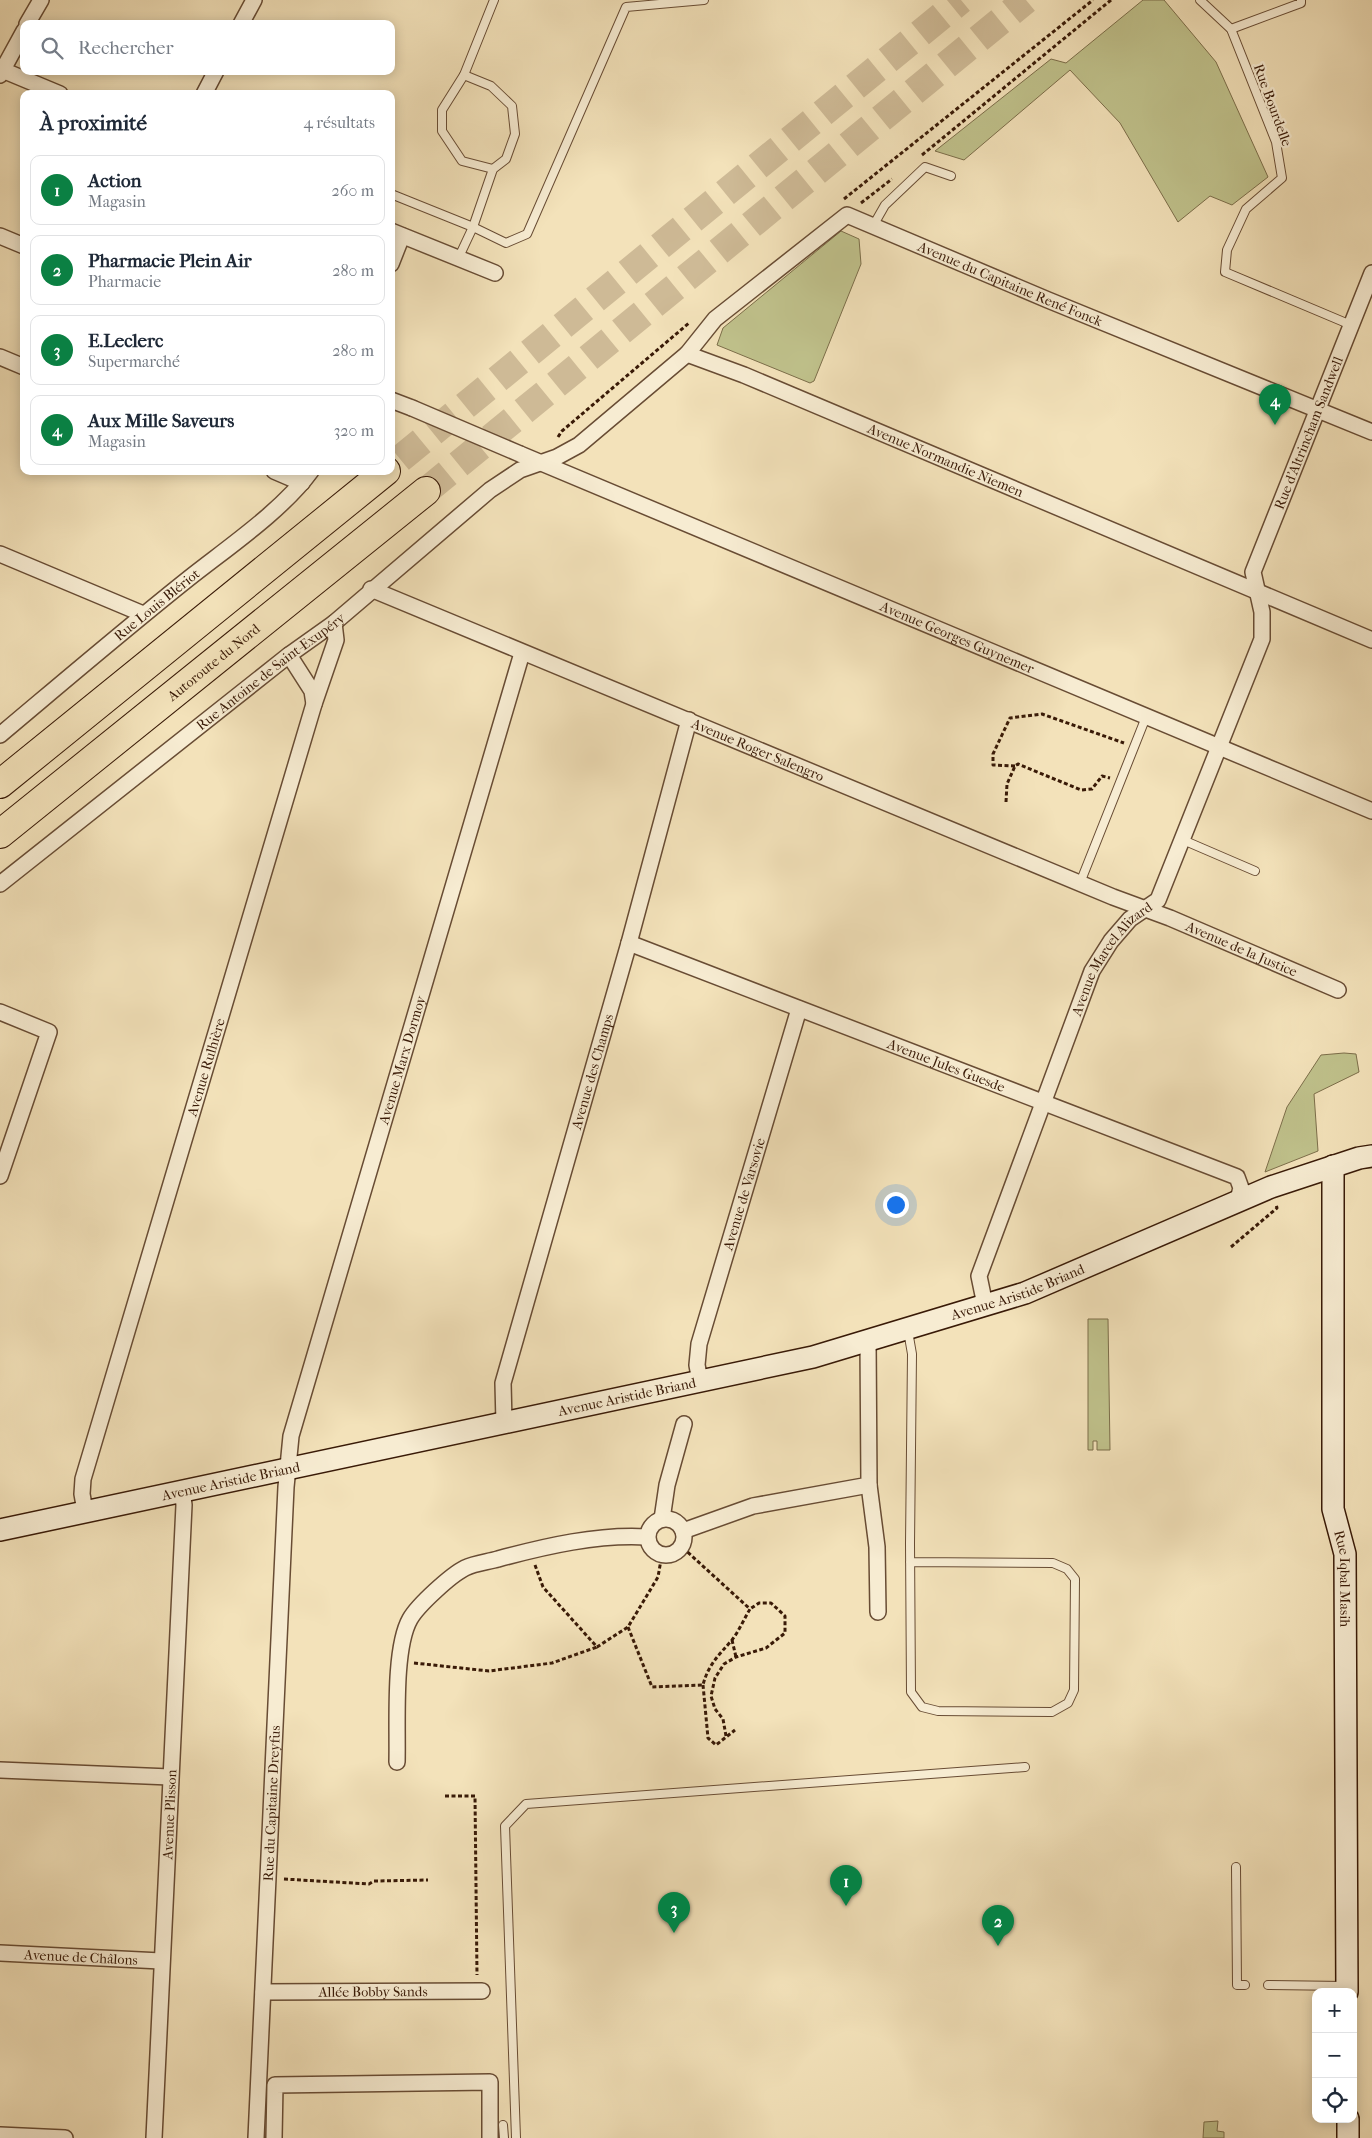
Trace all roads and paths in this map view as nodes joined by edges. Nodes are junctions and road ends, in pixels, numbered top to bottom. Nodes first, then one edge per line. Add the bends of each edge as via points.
1 (40, 0) edge
2 (254, 0) edge
3 (494, 0) edge
4 (704, 0) edge
5 (1111, 0) edge
6 (1200, 0) edge
7 (1301, 0) edge
8 (627, 4) edge
9 (30, 20) edge
10 (243, 20) edge
11 (1231, 30) junction
12 (20, 38) edge
13 (1, 71) edge
14 (214, 75) edge
15 (464, 75) junction
16 (50, 90) edge
17 (206, 90) edge
18 (916, 159) dead end
19 (492, 169) junction
20 (951, 176) dead end
21 (893, 178) dead end
22 (395, 196) edge
23 (847, 215) junction
24 (473, 226) junction
25 (873, 226) junction
26 (397, 234) edge
27 (0, 236) edge
28 (20, 244) edge
29 (458, 259) junction
30 (495, 273) dead end
31 (1372, 273) edge
32 (1351, 325) junction
33 (687, 354) junction
34 (0, 357) edge
35 (20, 364) edge
36 (395, 402) edge
37 (1316, 409) junction
38 (1372, 432) edge
39 (542, 463) junction
40 (381, 475) tunnel mouth
41 (306, 477) edge
42 (426, 491) tunnel mouth
43 (0, 554) edge
44 (371, 589) junction
45 (1257, 593) junction
46 (144, 614) junction
47 (334, 623) junction
48 (1372, 640) edge
49 (522, 653) junction
50 (289, 655) junction
51 (314, 704) junction
52 (1146, 717) junction
53 (690, 720) junction
54 (0, 735) edge
55 (1134, 747) junction
56 (1221, 748) junction
57 (1015, 766) junction
58 (1120, 780) junction
59 (0, 784) edge
60 (1006, 802) dead end
61 (1372, 811) edge
62 (0, 834) edge
63 (1184, 840) junction
64 (1255, 870) dead end
65 (1080, 883) junction
66 (0, 884) edge
67 (1145, 910) junction
68 (629, 943) junction
69 (1338, 990) dead end
70 (799, 1009) junction
71 (0, 1012) edge
72 (1044, 1103) junction
73 (1372, 1156) edge
74 (1372, 1164) edge
75 (1332, 1174) junction
76 (0, 1176) edge
77 (1275, 1201) junction
78 (1237, 1203) junction
79 (1230, 1246) dead end
80 (985, 1305) junction
81 (908, 1328) junction
82 (868, 1340) junction
83 (700, 1381) junction
84 (504, 1423) junction
85 (684, 1424) dead end
86 (287, 1469) junction
87 (869, 1485) junction
88 (182, 1490) junction
89 (85, 1511) junction
90 (662, 1519) junction
91 (0, 1530) edge
92 (683, 1531) junction
93 (647, 1537) junction
94 (681, 1546) junction
95 (530, 1550) junction
96 (662, 1554) junction
97 (910, 1562) junction
98 (750, 1609) junction
99 (878, 1612) dead end
100 (628, 1627) junction
101 (732, 1640) junction
102 (597, 1647) junction
103 (736, 1657) junction
104 (400, 1661) junction
105 (703, 1685) junction
106 (735, 1730) dead end
107 (726, 1736) junction
108 (397, 1762) dead end
109 (1025, 1767) dead end
110 (0, 1770) edge
111 (170, 1777) junction
112 (445, 1796) dead end
113 (1236, 1867) dead end
114 (268, 1879) junction
115 (428, 1880) dead end
116 (0, 1953) edge
117 (161, 1961) junction
118 (1245, 1985) dead end
119 (1268, 1985) dead end
120 (1327, 1988) edge
121 (1347, 1988) edge
122 (480, 1990) joint
123 (263, 1992) junction
124 (1348, 2123) edge
125 (503, 2125) dead end
126 (0, 2135) edge
127 (65, 2138) edge
128 (154, 2138) edge
129 (256, 2138) edge
130 (274, 2138) edge
131 (490, 2138) edge
132 (504, 2138) edge
133 (516, 2138) edge
134 (1348, 2138) edge

1 - 9 street
2 - 10 street
3 - 15 lane
4 - 8 lane
5 - 18 path
6 - 11 lane, Rue Bourdelle
7 - 11 lane via 1301,3
8 - 24 lane via 527,234 506,243
11 - 32 lane, Rue Bourdelle via 1276,142 1282,178 1246,209 1227,250 1225,272
12 - 13 street
13 - 16 street
14 - 17 street
15 - 19 lane via 442,110 442,131 462,161
15 - 19 lane via 491,86 512,106 516,134 506,159
19 - 24 lane
20 - 25 lane via 925,167 885,205
21 - 23 path
22 - 24 lane
23 - 25 street, Avenue du Capitaine René Fonck
23 - 33 street via 715,319
24 - 29 lane
25 - 37 street, Avenue du Capitaine René Fonck
26 - 29 street
27 - 28 street
29 - 30 street
31 - 32 street, Rue d'Altrincham Sandwell
32 - 37 street, Rue d'Altrincham Sandwell
33 - 39 street via 579,445
33 - 45 street, Avenue Normandie Niemen via 1126,535
34 - 35 street
36 - 39 street, Avenue Georges Guynemer, bridge
37 - 38 street, Avenue du Capitaine René Fonck
37 - 45 street, Rue d'Altrincham Sandwell via 1253,572
39 - 44 street, Rue Antoine de Saint-Exupéry via 520,470 490,490
39 - 52 street, Avenue Georges Guynemer
40 - 59 highway
41 - 46 street, Rue Louis Blériot via 257,524
42 - 62 highway, Autoroute du Nord
43 - 46 street
44 - 47 street, Rue Antoine de Saint-Exupéry
44 - 49 street, Avenue Roger Salengro
45 - 48 street, Avenue Normandie Niemen
45 - 56 street, Avenue Marcel Alizard via 1262,612 1262,640
46 - 54 street, Rue Louis Blériot
47 - 50 street, Rue Antoine de Saint-Exupéry
47 - 51 street, Avenue Rulhière via 336,640
49 - 53 street, Avenue Roger Salengro
49 - 86 street, Avenue Marx Dormoy via 291,1436
50 - 51 street via 307,683
50 - 66 street, Rue Antoine de Saint-Exupéry
51 - 89 street, Avenue Rulhière via 83,1479
52 - 55 lane
52 - 56 street, Avenue Georges Guynemer
53 - 65 street, Avenue Roger Salengro
53 - 68 street, Avenue des Champs
55 - 57 path via 1051,716 1025,714 1010,718 993,754 993,764
55 - 58 lane
56 - 61 street, Avenue Georges Guynemer
56 - 63 street, Avenue Marcel Alizard
57 - 58 path via 1018,764 1081,790 1092,789 1102,776
57 - 60 path via 1007,784
58 - 65 lane
63 - 64 lane
63 - 67 street, Avenue Marcel Alizard via 1158,900
65 - 67 street, Avenue Roger Salengro
67 - 69 street, Avenue de la Justice
67 - 72 street, Avenue Marcel Alizard via 1130,919 1111,941 1092,972
68 - 70 street, Avenue Jules Guesde
68 - 84 street, Avenue des Champs via 502,1383
70 - 72 street, Avenue Jules Guesde
70 - 83 street, Avenue de Varsovie via 699,1344 697,1365
71 - 76 street via 49,1032
72 - 78 street, Avenue Jules Guesde via 1237,1177 1242,1188
72 - 80 street, Avenue Marcel Alizard via 978,1276
73 - 75 street, Avenue Aristide Briand
74 - 75 street, Avenue Aristide Briand via 1364,1171
75 - 77 street, Avenue Aristide Briand
75 - 78 street, Avenue Aristide Briand via 1271,1187
75 - 121 street, Rue Iqbal Masih via 1333,1509 1345,1554
77 - 78 street, Avenue Aristide Briand
77 - 79 path via 1277,1208
78 - 80 street, Avenue Aristide Briand via 1025,1293
80 - 81 street, Avenue Aristide Briand
81 - 82 street, Avenue Aristide Briand
81 - 97 lane via 912,1354
82 - 83 street, Avenue Aristide Briand via 813,1357
82 - 87 street
83 - 84 street, Avenue Aristide Briand
84 - 86 street, Avenue Aristide Briand
85 - 90 street via 667,1485
86 - 88 street, Avenue Aristide Briand
86 - 114 street, Rue du Capitaine Dreyfus
87 - 92 street via 753,1506
87 - 99 street via 877,1547
88 - 89 street, Avenue Aristide Briand
88 - 111 street, Avenue Plisson via 184,1505
89 - 91 street, Avenue Aristide Briand
90 - 92 street via 672,1520
90 - 93 street via 650,1527
92 - 94 street
93 - 95 street via 618,1535
93 - 96 street via 652,1549
94 - 96 street via 671,1554
94 - 98 path
95 - 102 path via 543,1587
95 - 104 street via 465,1568 442,1584 410,1619
96 - 100 path via 658,1577
97 - 97 lane via 911,1692 922,1707 938,1711 1052,1712 1068,1703 1074,1690 1075,1579 1067,1569 1053,1563
98 - 101 path
98 - 103 path via 759,1603 771,1603 785,1616 785,1633 766,1648
100 - 102 path
100 - 105 path via 652,1687
101 - 103 path
101 - 105 path via 706,1671
102 - 104 path via 552,1663 489,1671
103 - 107 path via 724,1664 714,1678 711,1696 723,1719
104 - 108 street
105 - 107 path via 708,1738 716,1745
106 - 107 path
109 - 133 lane via 526,1804 505,1826
110 - 111 street
111 - 117 street, Avenue Plisson
112 - 122 path via 475,1796
113 - 118 lane via 1237,1985
114 - 115 path via 369,1884 374,1881
114 - 123 street, Rue du Capitaine Dreyfus
116 - 117 street, Avenue de Châlons
117 - 128 street, Avenue Plisson
119 - 120 lane
122 - 123 street, Allée Bobby Sands
123 - 129 street, Rue du Capitaine Dreyfus
124 - 134 street
125 - 132 lane
126 - 127 street
130 - 131 street via 276,2085 490,2082

